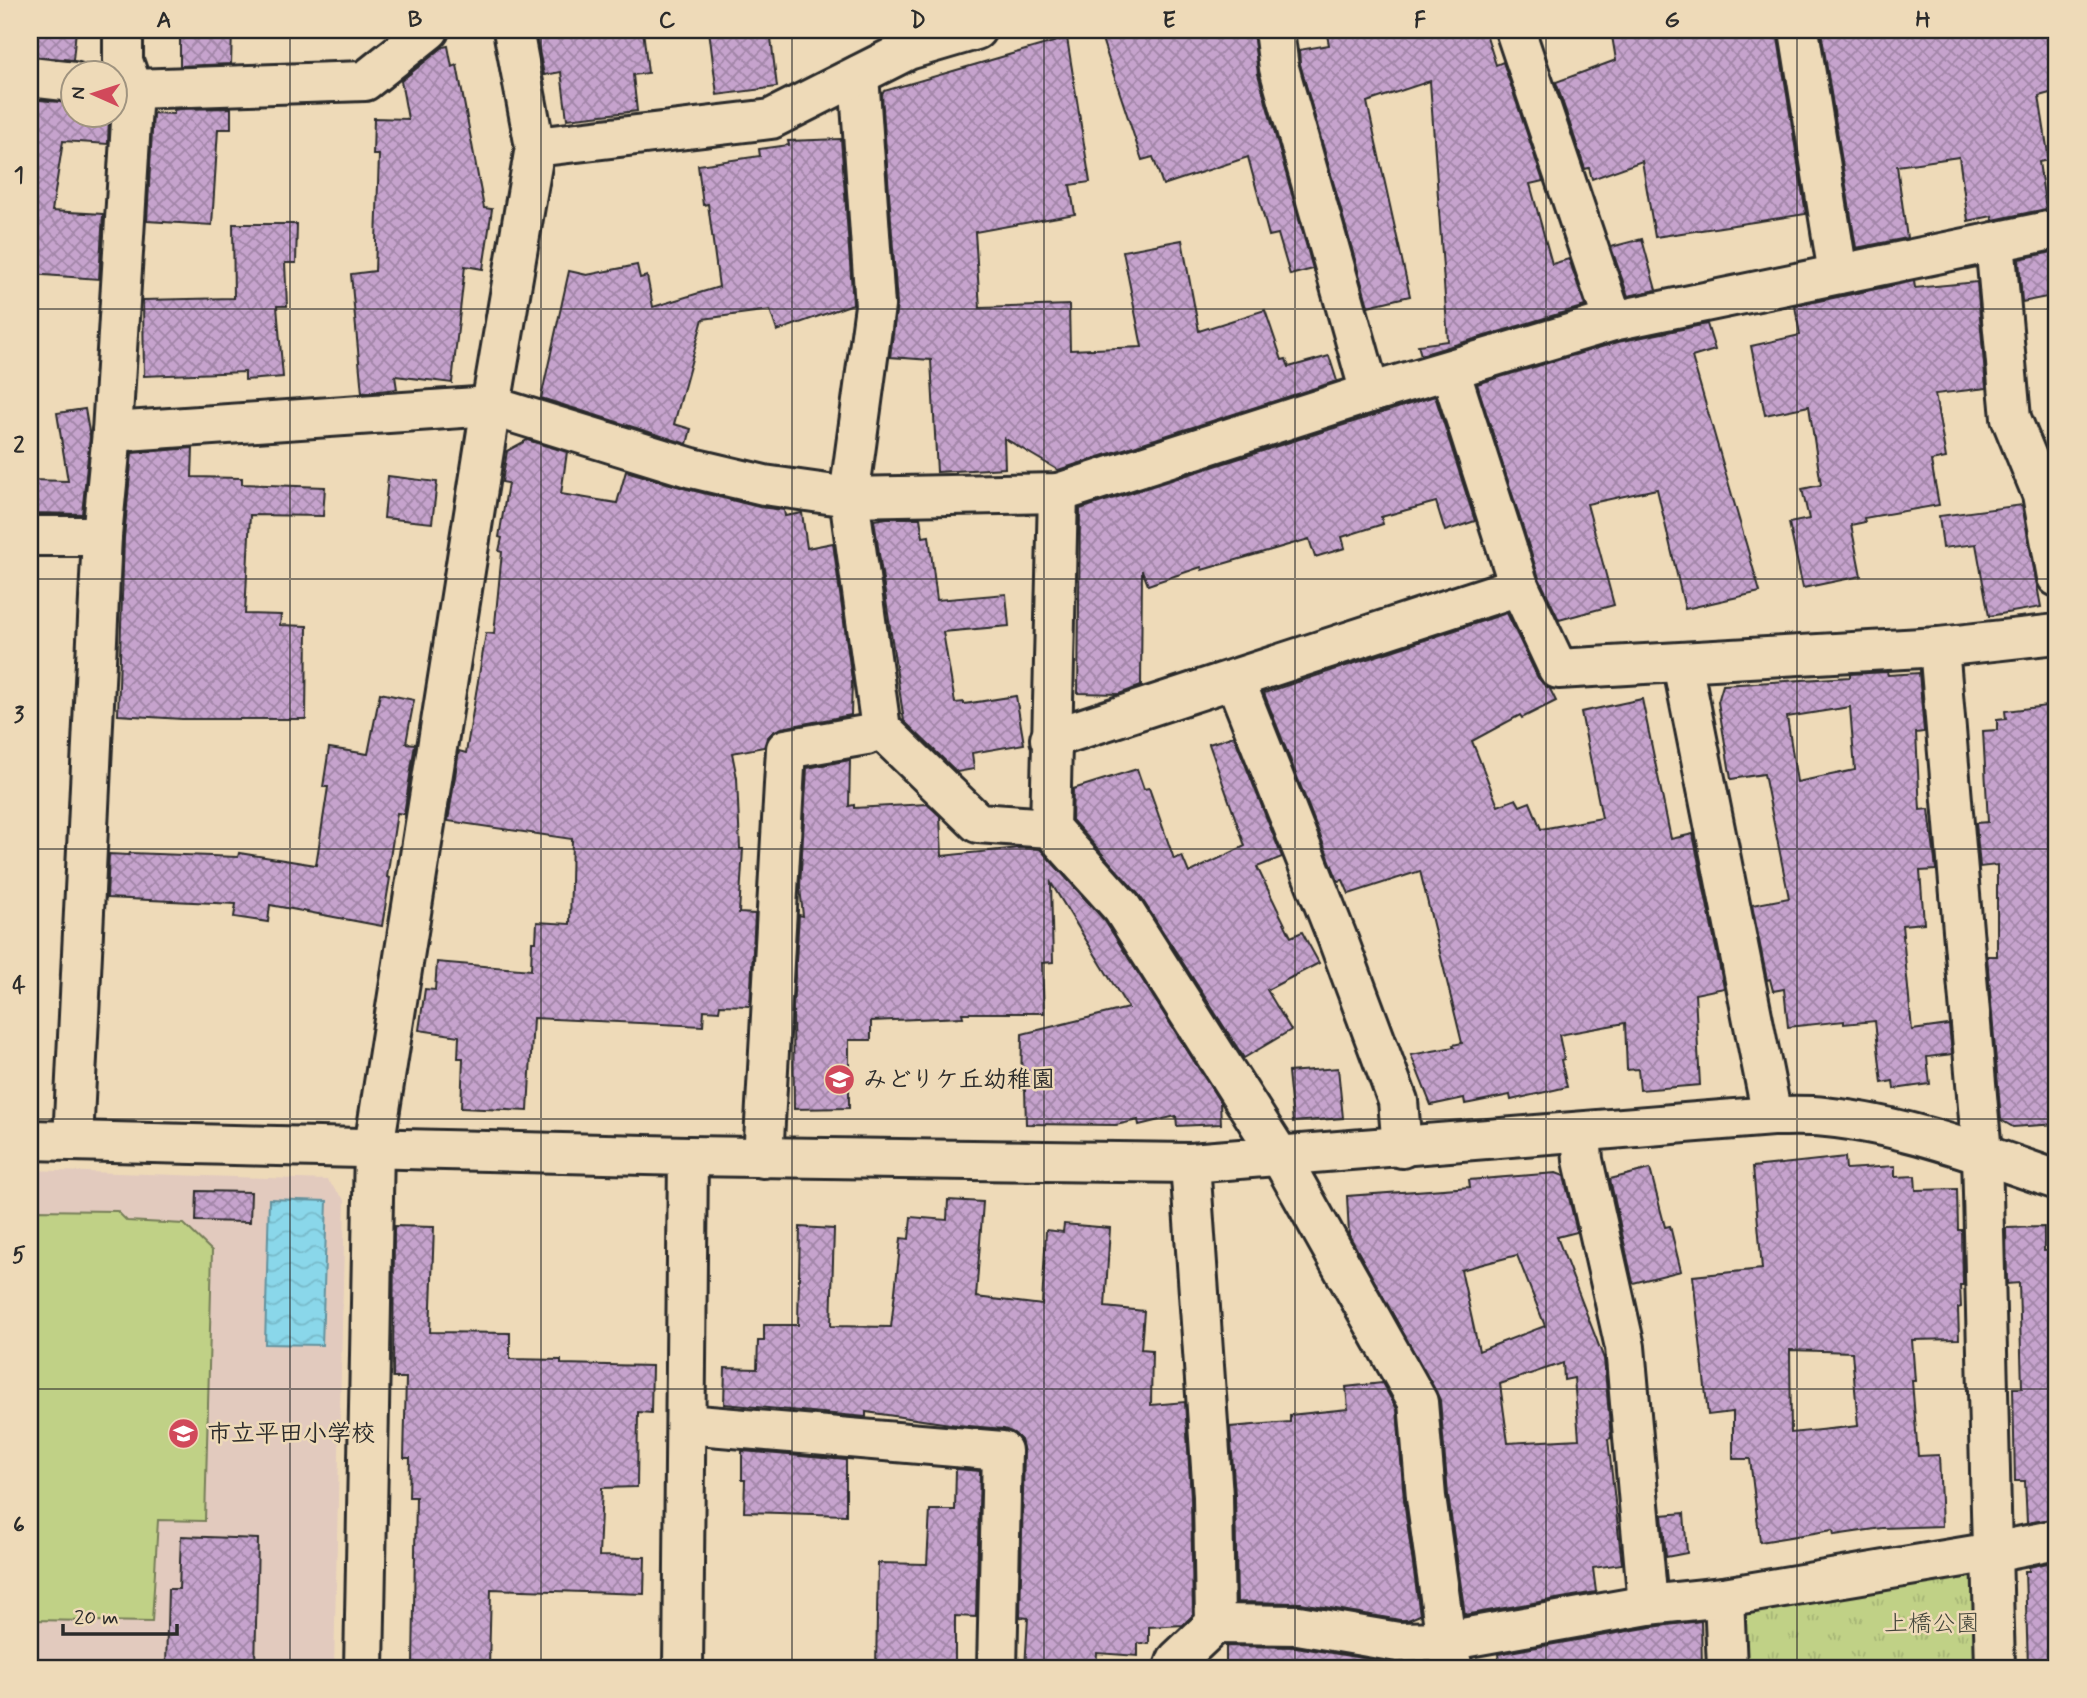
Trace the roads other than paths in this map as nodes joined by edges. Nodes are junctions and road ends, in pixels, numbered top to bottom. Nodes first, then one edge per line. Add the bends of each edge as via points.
1 (124, 30) edge
2 (429, 30) edge
3 (513, 30) edge
4 (976, 30) edge
5 (1274, 30) edge
6 (1515, 30) edge
7 (1799, 30) edge
8 (906, 40) edge
9 (123, 60) edge
10 (859, 75) junction
11 (30, 77) edge
12 (60, 80) edge
13 (130, 88) edge
14 (123, 130) edge
15 (535, 147) junction
16 (2057, 229) edge
17 (1995, 242) junction
18 (1838, 274) junction
19 (1613, 321) junction
20 (1450, 370) junction
21 (1370, 393) junction
22 (491, 406) junction
23 (112, 432) junction
24 (1058, 493) junction
25 (849, 498) junction
26 (30, 536) edge
27 (102, 536) junction
28 (2057, 577) edge
29 (1519, 586) junction
30 (2057, 634) edge
31 (1939, 647) junction
32 (1682, 663) junction
33 (1235, 680) junction
34 (881, 729) junction
35 (1050, 739) junction
36 (1049, 828) junction
37 (1772, 1116) junction
38 (1581, 1133) junction
39 (30, 1140) edge
40 (73, 1141) junction
41 (374, 1147) junction
42 (1402, 1148) junction
43 (1982, 1154) junction
44 (688, 1156) junction
45 (763, 1158) junction
46 (1281, 1158) junction
47 (1190, 1163) junction
48 (2057, 1180) edge
49 (686, 1424) junction
50 (2057, 1539) edge
51 (1993, 1552) junction
52 (1724, 1597) junction
53 (1648, 1605) junction
54 (1215, 1624) junction
55 (1450, 1655) edge
56 (364, 1668) edge
57 (683, 1668) edge
58 (997, 1668) edge
59 (1174, 1668) edge
60 (1727, 1668) edge
61 (1996, 1668) edge

1 - 9 street
2 - 13 street via 365,81
3 - 15 street
4 - 8 street
5 - 21 street via 1279,68
6 - 19 street
7 - 18 street
8 - 10 street
10 - 15 street via 771,119
10 - 25 street via 875,306
11 - 12 street
14 - 23 street
15 - 22 street
16 - 17 street
17 - 18 street
17 - 28 street via 2011,418 2042,494
18 - 19 street
19 - 20 street
20 - 21 street
20 - 29 street
21 - 24 street
22 - 23 street
22 - 25 street via 692,468
22 - 41 street
23 - 27 street
24 - 25 street
24 - 35 street
25 - 34 street
26 - 27 street
27 - 40 street
29 - 32 street via 1558,669
29 - 33 street
30 - 31 street
31 - 32 street
31 - 43 street
32 - 37 street
33 - 35 street
33 - 42 street via 1398,1101
34 - 36 street via 978,823
34 - 45 street via 786,749
35 - 36 street
36 - 46 street via 1122,908
37 - 38 street
37 - 43 street via 1825,1117 1902,1131
38 - 42 street
38 - 53 street via 1625,1347
39 - 40 street
40 - 41 street
41 - 44 street
41 - 56 street
42 - 46 street
43 - 48 street
43 - 51 street
44 - 45 street
44 - 49 street
45 - 47 street
46 - 47 street
46 - 55 street via 1418,1402 1426,1497
47 - 54 street via 1213,1496
49 - 57 street
49 - 58 street via 1002,1451
50 - 51 street
51 - 52 street
51 - 61 street
52 - 53 street
52 - 60 street
53 - 55 street
54 - 55 street via 1298,1625
54 - 59 street

